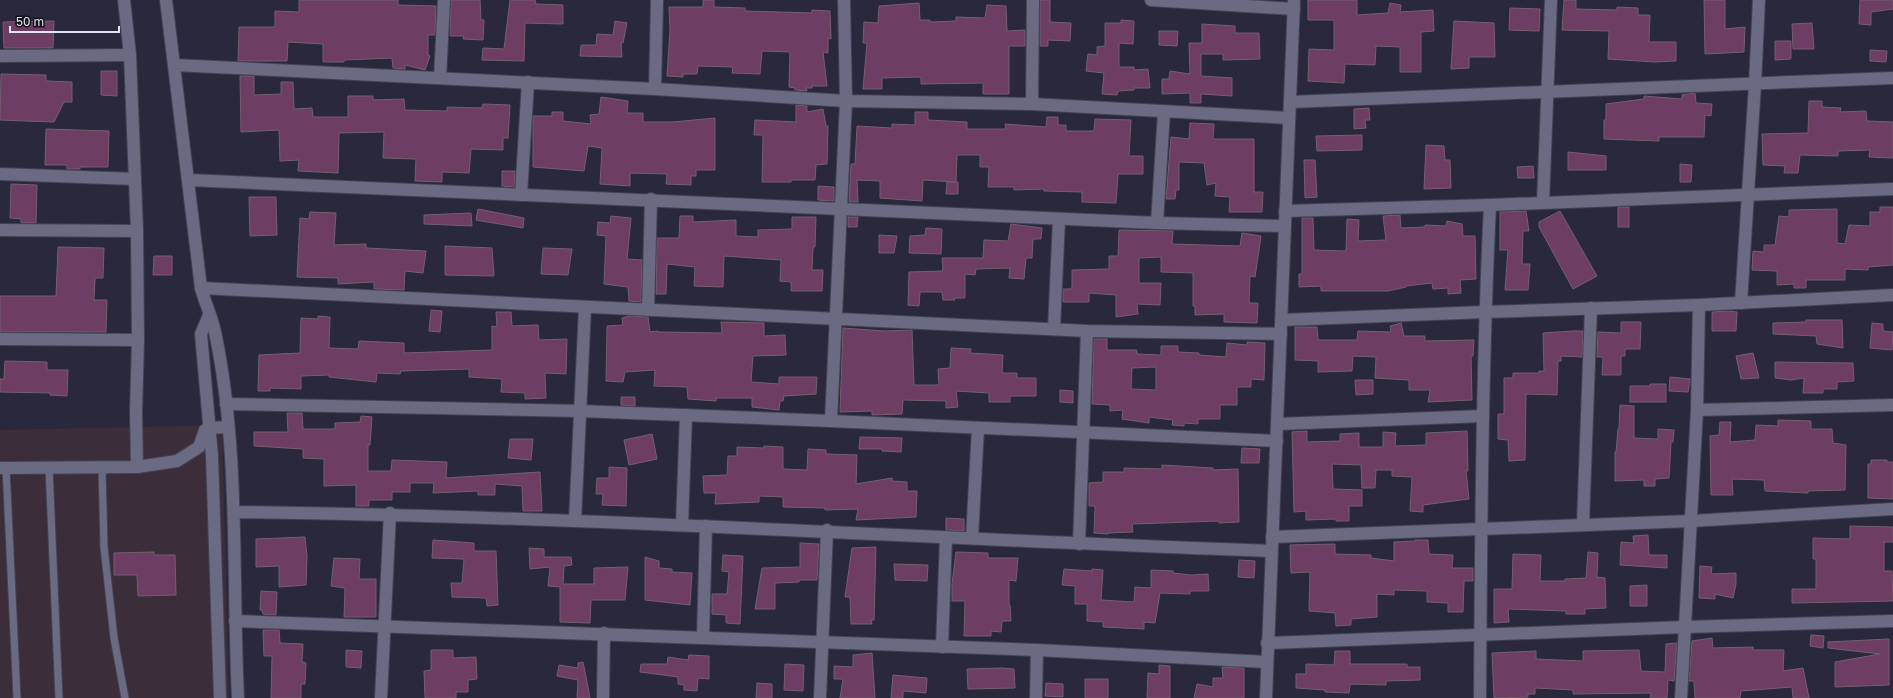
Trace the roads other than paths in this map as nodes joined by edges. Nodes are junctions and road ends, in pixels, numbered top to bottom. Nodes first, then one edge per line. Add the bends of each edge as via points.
1 (124, 0) edge
2 (166, 0) edge
3 (444, 0) edge
4 (657, 0) edge
5 (844, 0) edge
6 (1033, 0) edge
7 (1151, 0) edge
8 (1551, 0) edge
9 (1759, 0) edge
10 (1294, 4) edge
11 (130, 55) junction
12 (0, 56) edge
13 (174, 65) junction
14 (440, 78) junction
15 (1893, 78) edge
16 (528, 82) junction
17 (1755, 84) junction
18 (655, 89) junction
19 (1548, 92) junction
20 (846, 101) junction
21 (1290, 102) junction
22 (1032, 104) junction
23 (1164, 112) junction
24 (1289, 118) junction
25 (0, 174) edge
26 (135, 179) junction
27 (189, 180) junction
28 (1893, 189) edge
29 (521, 195) junction
30 (1748, 195) junction
31 (651, 199) junction
32 (1542, 203) junction
33 (1490, 205) junction
34 (840, 209) junction
35 (1286, 210) junction
36 (1059, 219) junction
37 (1157, 223) junction
38 (1284, 226) junction
39 (0, 230) edge
40 (137, 232) junction
41 (201, 288) junction
42 (1893, 295) edge
43 (1741, 303) junction
44 (1699, 305) junction
45 (585, 307) junction
46 (1591, 308) junction
47 (648, 310) junction
48 (1485, 312) junction
49 (209, 315) junction
50 (836, 318) junction
51 (1282, 320) junction
52 (1054, 329) junction
53 (1087, 331) junction
54 (1282, 334) junction
55 (0, 339) edge
56 (138, 340) junction
57 (226, 404) junction
58 (1893, 404) edge
59 (1697, 410) junction
60 (580, 411) junction
61 (686, 415) junction
62 (1483, 416) junction
63 (831, 421) junction
64 (1278, 424) junction
65 (227, 427) junction
66 (210, 428) junction
67 (978, 428) junction
68 (1083, 433) junction
69 (1277, 441) junction
70 (138, 467) junction
71 (3, 468) edge
72 (49, 468) junction
73 (102, 468) junction
74 (1893, 509) edge
75 (234, 512) junction
76 (390, 514) junction
77 (575, 521) junction
78 (1691, 521) junction
79 (1583, 524) junction
80 (682, 525) junction
81 (706, 526) junction
82 (827, 530) junction
83 (1482, 530) junction
84 (946, 537) junction
85 (1272, 537) junction
86 (972, 538) junction
87 (1079, 544) junction
88 (1271, 551) junction
89 (235, 621) junction
90 (1893, 621) edge
91 (385, 625) junction
92 (1685, 627) junction
93 (604, 633) junction
94 (1481, 634) junction
95 (703, 637) junction
96 (822, 642) junction
97 (1267, 643) junction
98 (942, 647) junction
99 (1037, 650) junction
100 (1266, 662) junction
101 (17, 698) edge
102 (59, 698) edge
103 (125, 698) edge
104 (220, 698) edge
105 (238, 698) edge
106 (381, 698) edge
107 (603, 698) edge
108 (820, 698) edge
109 (1036, 698) edge
110 (1266, 698) edge
111 (1480, 698) edge
112 (1681, 698) edge

1 - 11 street
2 - 13 street
3 - 14 street
4 - 18 street
5 - 20 street
6 - 22 street
7 - 10 street
8 - 19 street
9 - 17 street
10 - 21 street
11 - 12 street
11 - 26 street
13 - 14 street
13 - 27 street
14 - 16 street
15 - 17 street
16 - 18 street
16 - 29 street
17 - 19 street
17 - 30 street
18 - 20 street
19 - 21 street
19 - 32 street
20 - 22 street
20 - 34 street
21 - 24 street
22 - 23 street
23 - 24 street
23 - 37 street
24 - 35 street
25 - 26 street
26 - 40 street
27 - 29 street
27 - 41 street
28 - 30 street
29 - 31 street
30 - 32 street
30 - 43 street
31 - 34 street
31 - 47 street
32 - 33 street
33 - 35 street
33 - 48 street
34 - 36 street
34 - 50 street
35 - 38 street
36 - 37 street
36 - 52 street
37 - 38 street
38 - 51 street
39 - 40 street
40 - 56 street
41 - 45 street
41 - 49 street
42 - 43 street
43 - 44 street
44 - 46 street
44 - 59 street
45 - 47 street
45 - 60 street
46 - 48 street
46 - 79 street
47 - 50 street
48 - 51 street
48 - 62 street
49 - 57 street via 215,331
49 - 66 street via 201,334
50 - 52 street
50 - 63 street
51 - 54 street
52 - 53 street
53 - 54 street
53 - 68 street
54 - 64 street
55 - 56 street
56 - 70 street
57 - 60 street
57 - 65 street
58 - 59 street
59 - 78 street
60 - 61 street
60 - 77 street
61 - 63 street
61 - 80 street
62 - 64 street
62 - 83 street
63 - 67 street
64 - 69 street
65 - 66 street
65 - 75 street
66 - 70 street via 206,430 199,447 177,461
66 - 104 street
67 - 68 street
67 - 86 street
68 - 69 street
68 - 87 street
69 - 85 street
70 - 73 street
71 - 72 street
71 - 101 lane
72 - 73 street
72 - 102 lane
73 - 103 lane via 104,547 114,638
74 - 78 street
75 - 76 street
75 - 89 street
76 - 77 street
76 - 91 street
77 - 80 street
78 - 79 street
78 - 92 street
79 - 83 street
80 - 81 street
81 - 82 street
81 - 95 street
82 - 84 street
82 - 96 street
83 - 85 street
83 - 94 street
84 - 86 street
84 - 98 street
85 - 88 street
86 - 87 street
87 - 88 street
88 - 97 street
89 - 91 street
89 - 105 street
90 - 92 street
91 - 93 street
91 - 106 street
92 - 94 street
92 - 112 street
93 - 95 street
93 - 107 street
94 - 97 street
94 - 111 street
95 - 96 street
96 - 98 street
96 - 108 street
97 - 100 street
98 - 99 street
99 - 100 street
99 - 109 street
100 - 110 street

